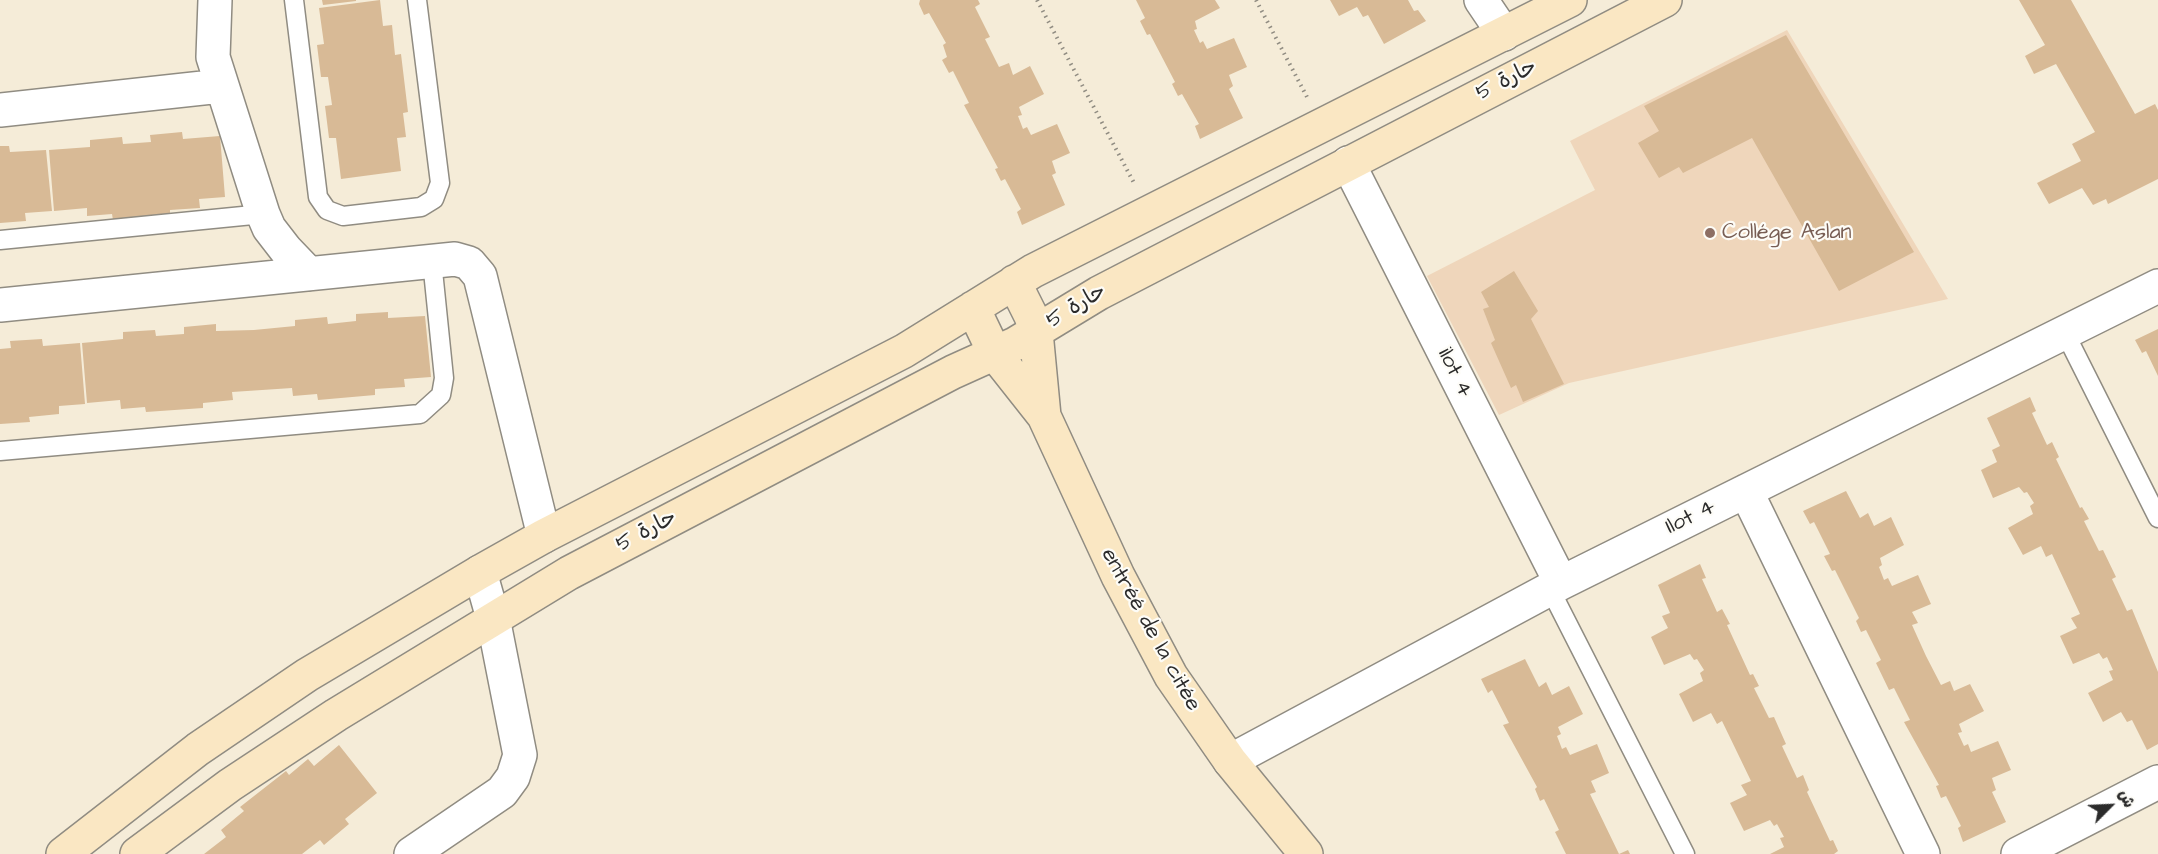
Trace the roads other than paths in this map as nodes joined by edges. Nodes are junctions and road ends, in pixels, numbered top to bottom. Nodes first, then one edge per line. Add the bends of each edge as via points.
1 (214, 0) edge
2 (294, 0) edge
3 (417, 0) edge
4 (1482, 0) edge
5 (1570, 0) edge
6 (1665, 0) edge
7 (1504, 34) junction
8 (221, 86) junction
9 (0, 110) edge
10 (1348, 162) junction
11 (263, 214) junction
12 (0, 240) edge
13 (432, 261) junction
14 (309, 274) junction
15 (1014, 282) junction
16 (2158, 286) edge
17 (0, 305) edge
18 (973, 308) junction
19 (1036, 332) junction
20 (2065, 333) junction
21 (995, 354) junction
22 (1044, 416) junction
23 (0, 451) edge
24 (1746, 491) junction
25 (2158, 518) edge
26 (544, 536) junction
27 (480, 572) junction
28 (1555, 586) junction
29 (492, 618) junction
30 (1230, 761) junction
31 (2158, 782) edge
32 (63, 854) edge
33 (137, 854) edge
34 (411, 854) edge
35 (1306, 854) edge
36 (1685, 854) edge
37 (1923, 854) edge
38 (2018, 854) edge

1 - 8 street via 213,57
2 - 3 lane via 318,197 327,210 343,216 421,207 434,199 440,183
4 - 7 street
5 - 7 street, حارة 5
6 - 10 street, حارة 5
7 - 15 street, حارة 5
8 - 9 street
8 - 11 street
10 - 19 street, حارة 5 via 1090,298
10 - 28 street, ilot 4
11 - 12 lane
11 - 14 street via 280,243
13 - 14 street
13 - 23 lane via 444,378 441,395 420,414
13 - 26 street via 455,259 469,263 480,276
14 - 17 street
15 - 18 street, حارة 5
15 - 19 street, entréé de la citée
16 - 20 street, Ilot 4
18 - 21 street, entréé de la citée
18 - 26 street, حارة 5 via 904,351
19 - 21 street, حارة 5
19 - 22 street, entréé de la citée
20 - 24 street, Ilot 4
20 - 25 lane
21 - 22 street, entréé de la citée
21 - 29 street, حارة 5 via 953,372 569,573
22 - 30 street, entréé de la citée via 1144,627 1171,676
24 - 28 street, Ilot 4
24 - 37 street
26 - 27 street, حارة 5
27 - 29 street
27 - 32 street, حارة 5 via 307,675 198,749
28 - 30 street, Ilot 4
28 - 36 lane
29 - 33 street, حارة 5 via 230,785
29 - 34 street via 519,746 513,777 502,792
30 - 35 street, entréé de la citée
31 - 38 street

